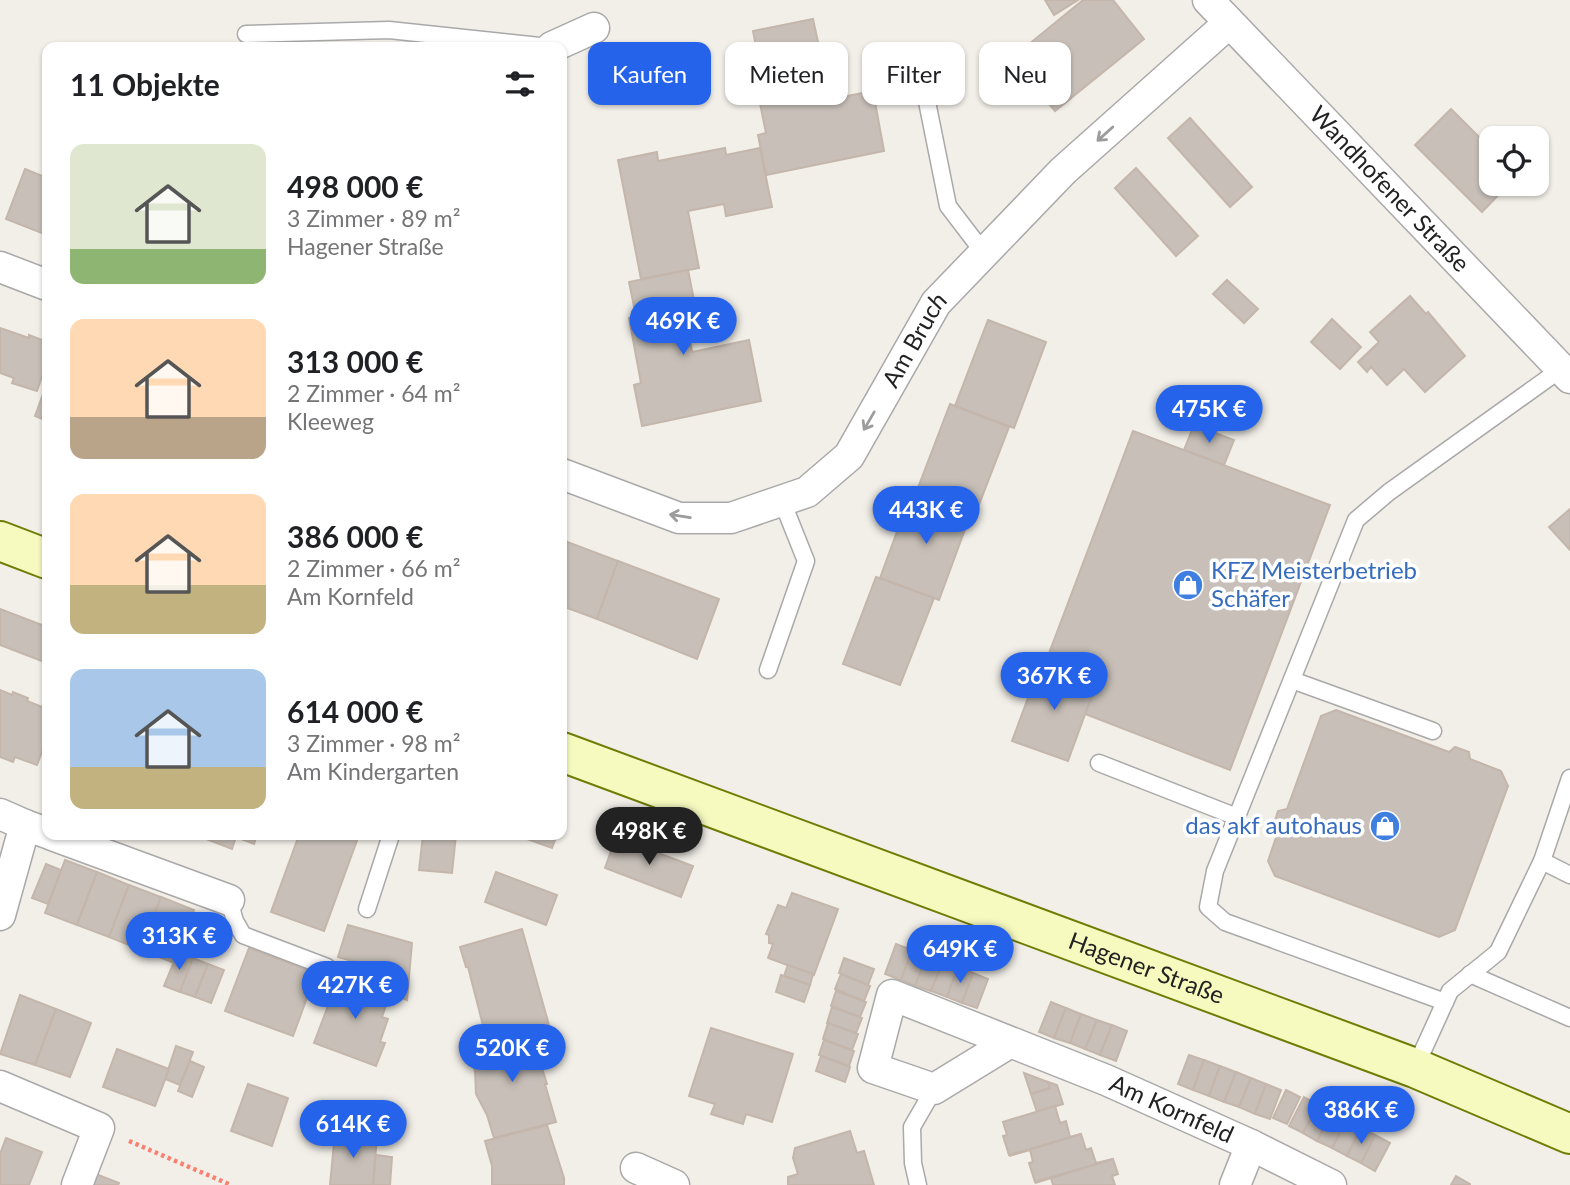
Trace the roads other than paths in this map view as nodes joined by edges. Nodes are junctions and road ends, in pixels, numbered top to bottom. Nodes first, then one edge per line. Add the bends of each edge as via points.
1 (1208, 0) edge
2 (1229, 23) junction
3 (594, 28) dead end
4 (246, 34) dead end
5 (503, 42) edge
6 (562, 42) edge
7 (928, 105) edge
8 (984, 253) junction
9 (0, 267) edge
10 (42, 283) edge
11 (1565, 373) edge
12 (567, 476) edge
13 (782, 501) junction
14 (0, 541) edge
15 (42, 557) edge
16 (768, 670) dead end
17 (1292, 680) junction
18 (1433, 731) dead end
19 (567, 754) edge
20 (1098, 763) dead end
21 (1570, 778) edge
22 (1237, 817) junction
23 (31, 827) edge
24 (66, 840) edge
25 (389, 840) edge
26 (1542, 861) junction
27 (1570, 875) edge
28 (229, 900) joint
29 (367, 909) dead end
30 (0, 915) edge
31 (327, 967) dead end
32 (1470, 974) junction
33 (1445, 1002) junction
34 (1570, 1018) edge
35 (1009, 1043) junction
36 (1415, 1068) junction
37 (0, 1086) edge
38 (934, 1089) junction
39 (1570, 1134) edge
40 (1251, 1145) junction
41 (636, 1168) dead end
42 (77, 1185) edge
43 (674, 1185) edge
44 (918, 1185) edge
45 (1235, 1185) edge
46 (1331, 1185) edge

1 - 2 street, Wandhofener Straße
2 -> 8 street, Am Bruch via 1063,171
2 - 11 street, Wandhofener Straße
3 - 6 street
4 - 5 lane via 389,30
7 - 8 lane via 948,206
8 -> 13 street, Am Bruch via 936,303 849,456 807,492
9 - 10 street
11 - 17 lane via 1389,492 1356,520
13 -> 12 street, Am Bruch via 731,518 679,518
13 - 16 lane via 806,561
14 - 15 main road
17 - 18 lane
17 - 22 lane
19 - 36 main road, Hagener Straße
20 - 22 lane
21 - 26 lane
22 - 33 lane via 1214,871 1209,907 1225,922
23 - 30 street
24 - 28 street
25 - 29 lane
26 - 27 lane
26 - 32 lane via 1499,952
28 - 31 lane via 243,935
32 - 33 lane via 1450,991
32 - 34 lane
33 - 36 lane
35 - 38 street
35 - 38 street, Am Kornfeld via 892,995 873,1068
35 - 40 street, Am Kornfeld via 1106,1080
36 - 39 main road, Hagener Straße
37 - 42 street via 99,1128
38 - 44 lane via 912,1127
40 - 45 street
40 - 46 street, Am Kornfeld
41 - 43 street

